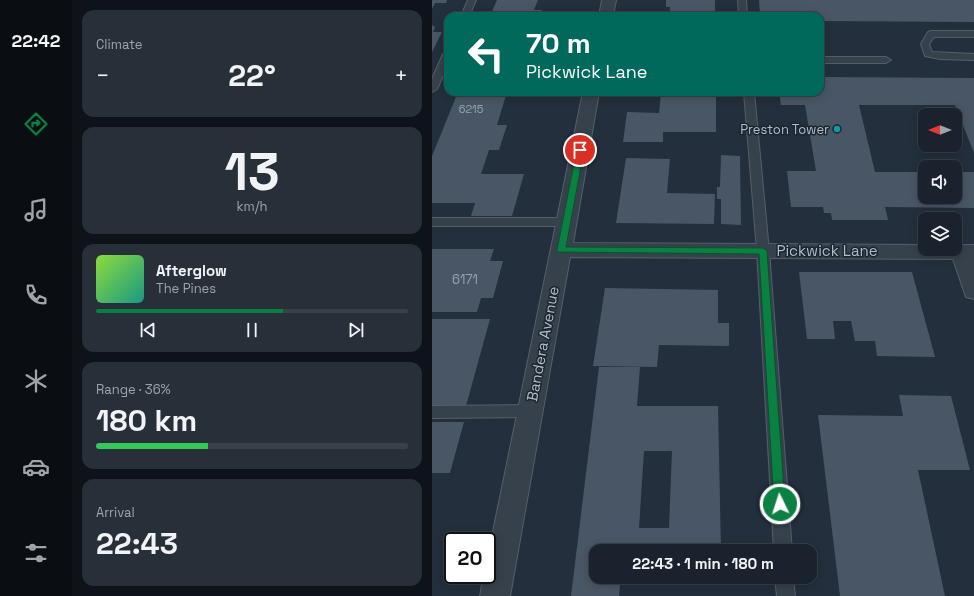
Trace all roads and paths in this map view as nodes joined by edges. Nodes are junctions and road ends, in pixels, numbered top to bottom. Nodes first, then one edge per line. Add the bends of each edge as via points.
1 (472, 0) edge
2 (609, 0) edge
3 (742, 0) edge
4 (467, 12) edge
5 (607, 12) edge
6 (743, 12) edge
7 (974, 34) edge
8 (974, 57) edge
9 (824, 60) edge
10 (886, 60) dead end
11 (444, 63) edge
12 (432, 89) edge
13 (590, 96) edge
14 (749, 96) edge
15 (432, 222) edge
16 (566, 222) junction
17 (561, 250) junction
18 (763, 251) junction
19 (967, 252) edge
20 (974, 291) edge
21 (530, 411) junction
22 (432, 412) edge
23 (783, 544) edge
24 (785, 584) edge
25 (495, 596) edge
26 (786, 596) edge

1 - 4 lane
2 - 5 street
3 - 6 lane
7 - 8 lane via 931,34 925,44 928,54
9 - 10 lane
11 - 12 lane
13 - 16 street, Bandera Avenue
14 - 18 lane
15 - 16 lane
16 - 17 street, Bandera Avenue
17 - 18 street, Pickwick Lane
17 - 21 street, Bandera Avenue
18 - 19 street, Pickwick Lane
18 - 23 lane
19 - 20 street
21 - 22 lane
21 - 25 street, Bandera Avenue
24 - 26 lane

